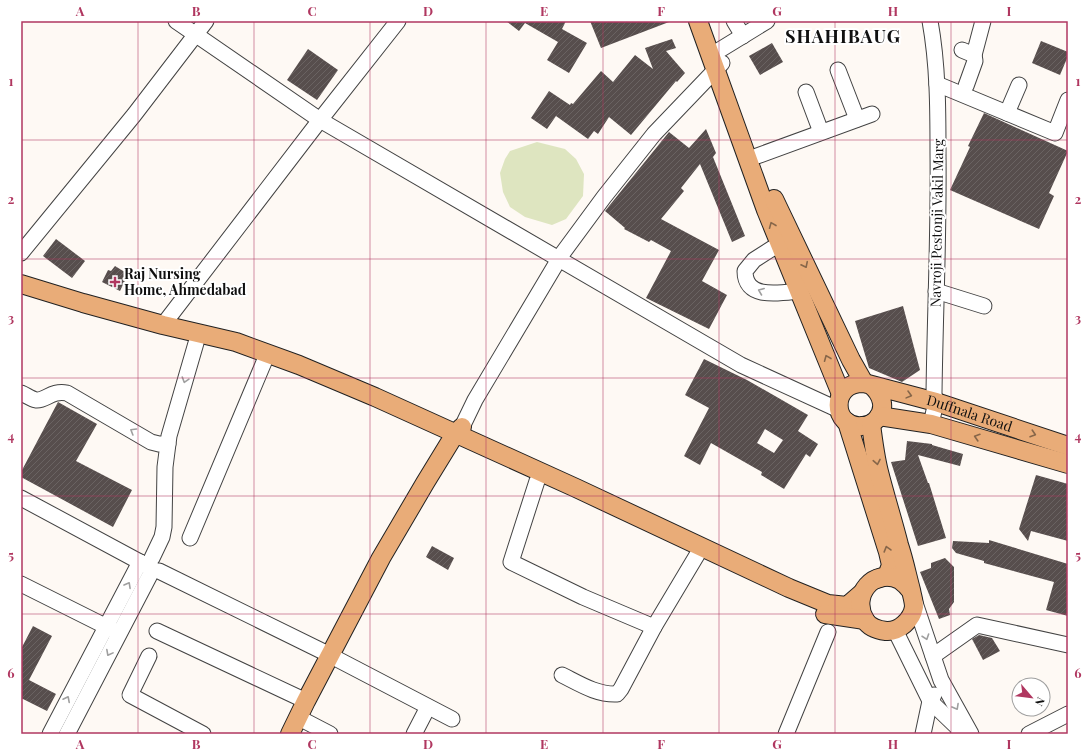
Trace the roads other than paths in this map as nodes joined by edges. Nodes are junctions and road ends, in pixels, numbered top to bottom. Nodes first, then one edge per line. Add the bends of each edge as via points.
1 (176, 21) edge
2 (206, 21) edge
3 (398, 21) edge
4 (698, 21) edge
5 (706, 21) edge
6 (734, 21) edge
7 (767, 21) edge
8 (942, 21) edge
9 (983, 21) edge
10 (931, 28) edge
11 (194, 35) junction
12 (743, 36) junction
13 (719, 62) junction
14 (838, 70) dead end
15 (937, 84) junction
16 (1019, 85) dead end
17 (966, 86) dead end
18 (806, 92) dead end
19 (1066, 110) edge
20 (1007, 113) junction
21 (872, 114) dead end
22 (857, 119) junction
23 (320, 120) junction
24 (821, 132) junction
25 (757, 156) junction
26 (779, 244) junction
27 (21, 253) edge
28 (560, 259) junction
29 (21, 284) edge
30 (799, 291) junction
31 (936, 291) junction
32 (21, 293) edge
33 (984, 306) dead end
34 (163, 325) junction
35 (196, 343) junction
36 (264, 362) junction
37 (867, 384) junction
38 (21, 393) edge
39 (936, 402) junction
40 (842, 409) junction
41 (875, 420) junction
42 (932, 424) junction
43 (457, 437) junction
44 (168, 444) junction
45 (1068, 446) edge
46 (1068, 464) edge
47 (537, 481) junction
48 (21, 498) edge
49 (190, 538) dead end
50 (698, 555) junction
51 (151, 565) junction
52 (877, 579) junction
53 (21, 584) edge
54 (862, 593) junction
55 (912, 595) junction
56 (865, 620) junction
57 (105, 626) junction
58 (654, 627) junction
59 (895, 630) junction
60 (157, 631) dead end
61 (828, 632) dead end
62 (119, 634) junction
63 (1068, 645) edge
64 (149, 656) dead end
65 (933, 656) junction
66 (334, 657) junction
67 (562, 675) dead end
68 (941, 680) junction
69 (306, 701) junction
70 (930, 701) junction
71 (428, 707) junction
72 (1068, 714) edge
73 (452, 719) dead end
74 (302, 728) edge
75 (50, 734) edge
76 (67, 734) edge
77 (203, 734) edge
78 (290, 734) edge
79 (330, 734) edge
80 (414, 734) edge
81 (786, 734) edge
82 (923, 734) edge
83 (960, 734) edge
84 (971, 734) edge
85 (1029, 734) edge

1 - 11 street
2 - 11 street
3 - 23 street
4 - 13 main road
5 - 13 main road
6 - 12 street
7 - 12 street
8 - 10 street
9 - 17 street via 968,53 975,61
10 - 15 street, Navroji Pestonji Vakil Marg
11 - 23 street
11 - 27 street via 134,115
12 - 13 street
13 - 25 main road
26 -> 13 main road
13 - 28 street via 654,134 604,197
14 - 22 street
15 - 20 street
15 - 31 street, Navroji Pestonji Vakil Marg
16 - 20 street
18 - 24 street
19 - 20 street via 1055,133
21 - 22 street
22 - 24 street
23 - 28 street
23 - 34 street
24 - 25 street
25 -> 37 main road via 776,206 851,360
26 - 30 main road
30 -> 26 street via 766,294 753,288 745,276 745,271 754,260
28 - 40 street via 741,366
28 - 43 street via 475,400
29 - 34 main road
40 -> 30 main road
31 - 33 street
31 - 39 street, Navroji Pestonji Vakil Marg
32 - 35 main road via 115,323
34 - 43 main road via 236,342 300,365 375,397
35 - 36 main road via 236,352
35 -> 44 street
36 - 43 main road
36 - 49 street
37 -> 39 main road, Duffnala Road
37 - 40 main road via 857,382 845,389
37 - 41 main road via 876,390 882,402 882,410
44 -> 38 street via 151,442 67,393 52,393 41,400
39 - 42 street, Navroji Pestonji Vakil Marg
39 -> 45 main road, Duffnala Road
40 - 41 main road via 859,426
52 -> 40 main road via 887,576 891,565
41 - 42 main road
41 -> 55 main road via 879,471
46 -> 42 main road
43 - 47 main road
43 - 54 main road via 583,491 828,604 847,606
43 - 66 main road
44 - 51 street via 164,527
47 - 50 main road
47 - 58 street via 511,562 583,597
48 - 51 street
50 - 56 main road via 825,614
50 - 58 street
57 -> 51 street
51 - 62 street
51 - 66 street
52 - 54 main road via 867,585
52 - 55 main road via 893,577 902,581
53 - 57 street
54 - 56 main road via 860,608
55 - 59 main road via 914,609 903,626
55 -> 65 street
56 - 59 main road via 879,630
57 - 62 street
75 -> 57 street
58 - 67 street via 617,694 596,692
59 - 70 street
60 - 69 street
61 - 81 street
62 -> 76 street
63 - 65 street via 977,625
64 - 77 street via 130,695
65 - 68 street
66 - 69 main road
66 - 71 street
66 - 74 main road
68 - 70 street
68 -> 84 street
69 - 78 main road
70 - 82 street
70 - 83 street via 957,727
71 - 73 street
71 - 80 street
72 - 85 street
74 - 79 street

